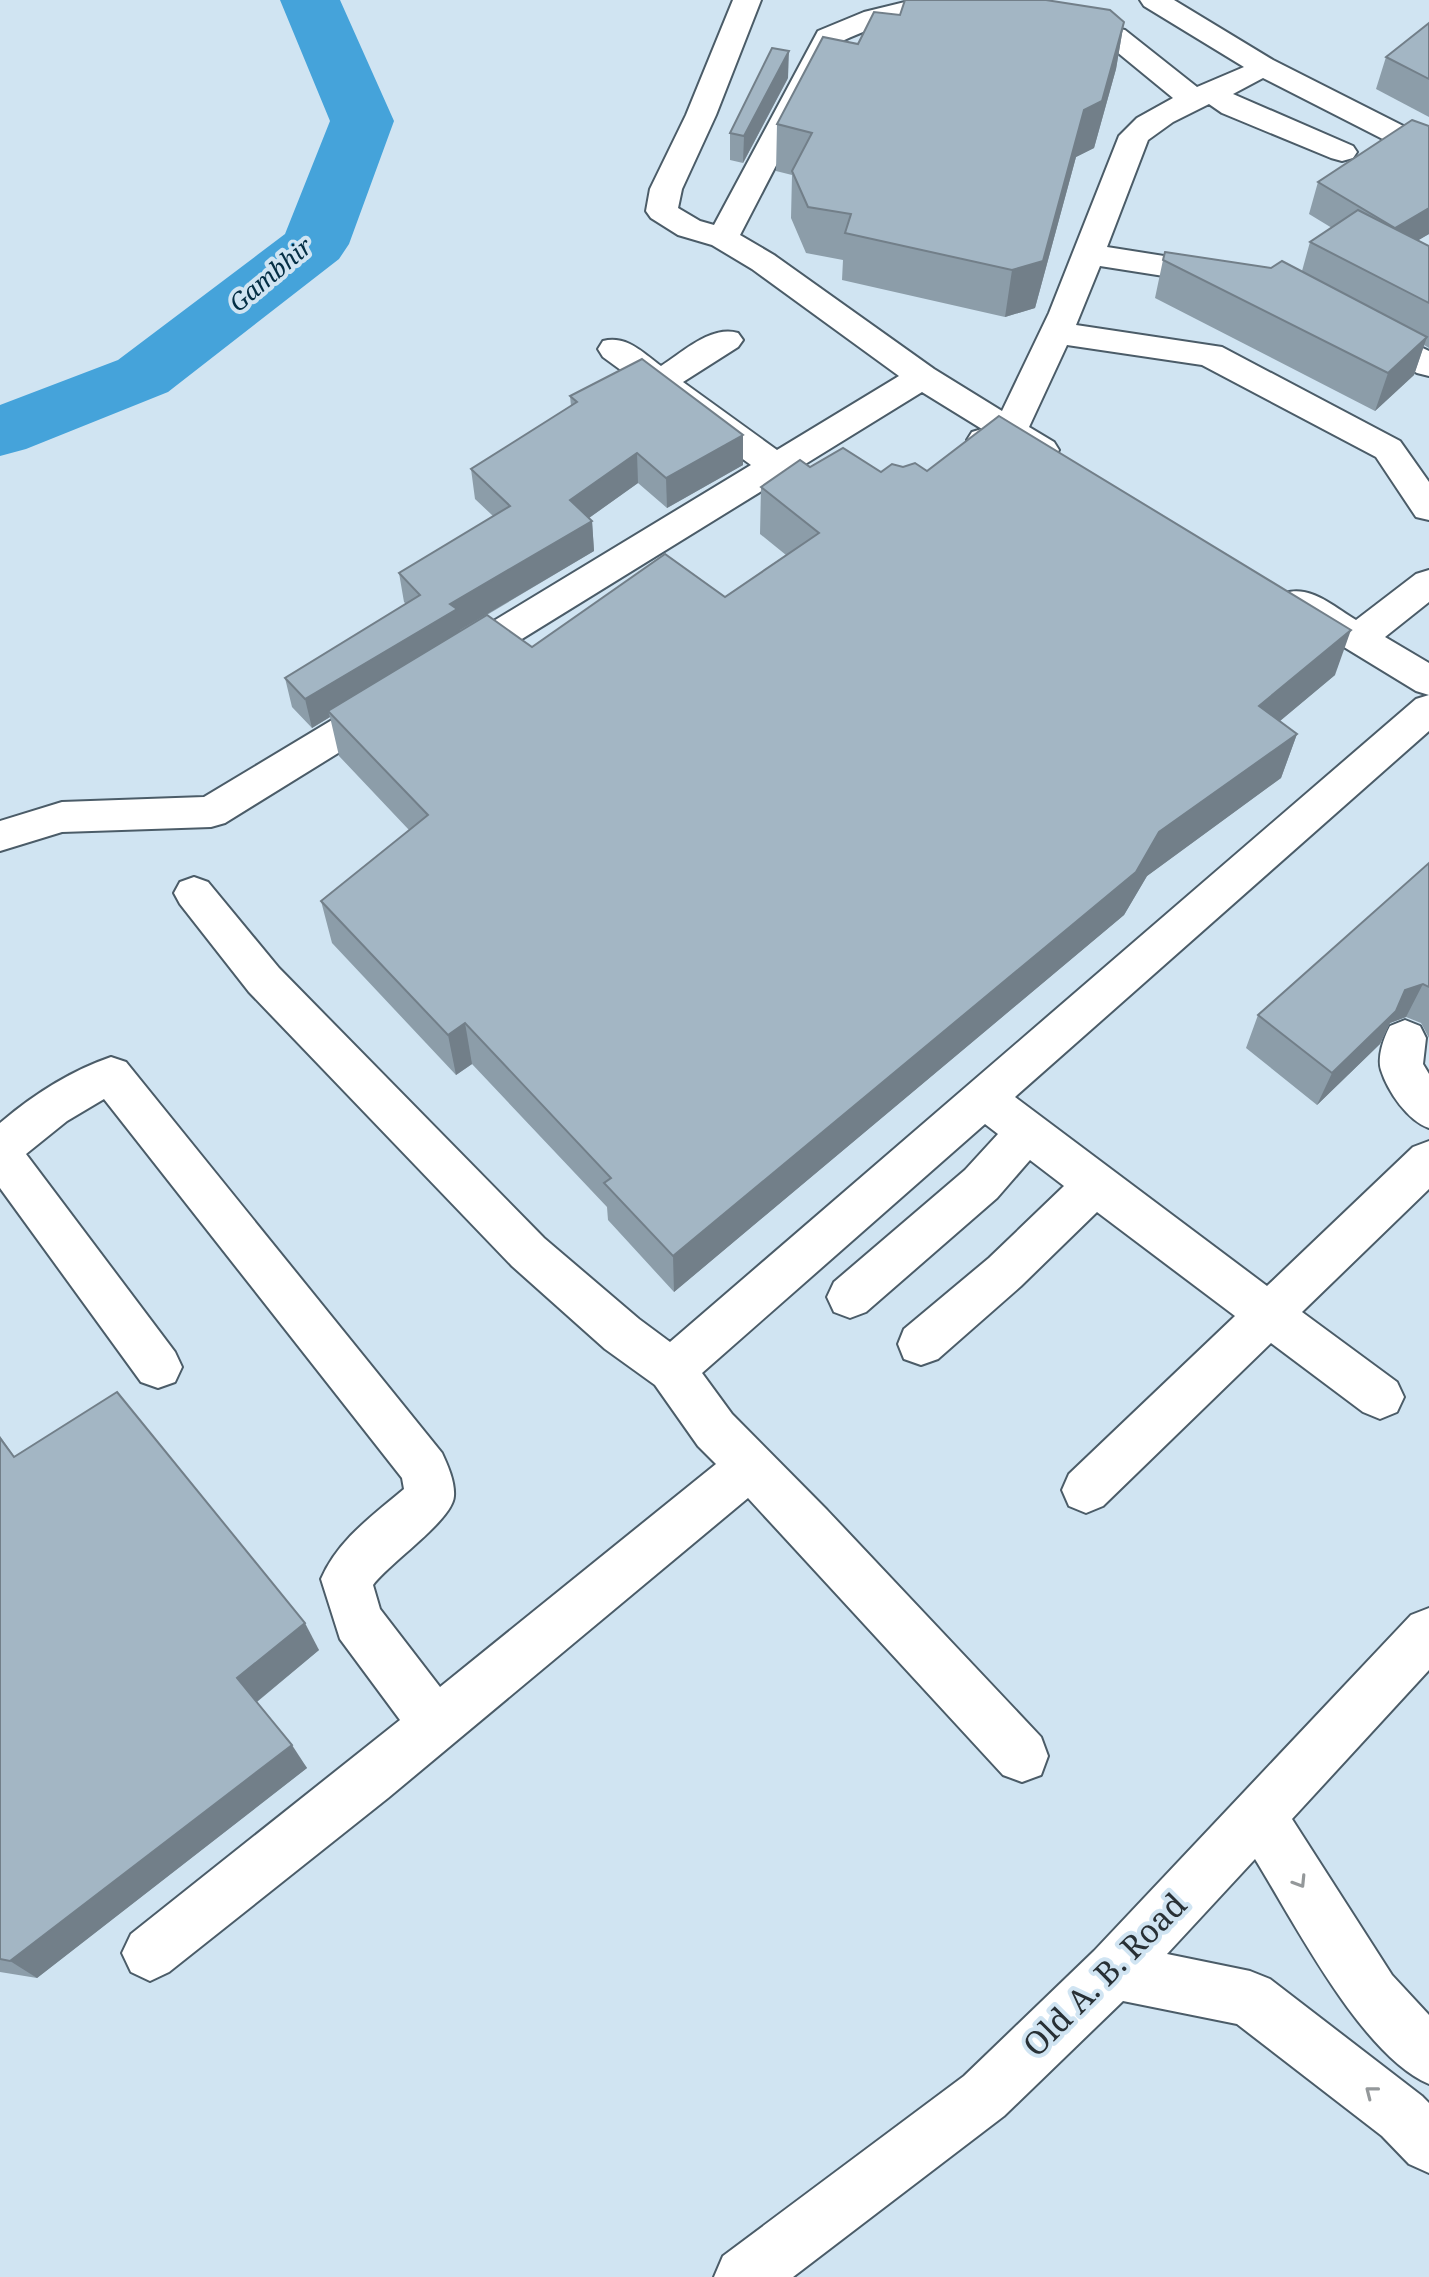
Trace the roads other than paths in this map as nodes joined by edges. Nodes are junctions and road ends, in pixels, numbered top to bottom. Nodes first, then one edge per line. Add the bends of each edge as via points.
1 (747, 0) edge
2 (1154, 0) edge
3 (987, 12) edge
4 (1044, 23) edge
5 (1251, 74) dead end
6 (1203, 96) junction
7 (1429, 151) edge
8 (1342, 152) dead end
9 (723, 238) junction
10 (1089, 254) junction
11 (1251, 281) edge
12 (1334, 315) edge
13 (1056, 333) junction
14 (726, 340) dead end
15 (615, 349) dead end
16 (1429, 365) edge
17 (922, 377) junction
18 (660, 382) junction
19 (1010, 431) junction
20 (960, 456) edge
21 (776, 466) junction
22 (1073, 469) edge
23 (1429, 508) edge
24 (1429, 583) edge
25 (1267, 584) edge
26 (1358, 638) junction
27 (1429, 681) edge
28 (1429, 709) edge
29 (0, 836) edge
30 (194, 893) dead end
31 (1405, 1038) dead end
32 (985, 1099) junction
33 (1429, 1110) edge
34 (1026, 1133) junction
35 (0, 1152) edge
36 (1429, 1160) edge
37 (1095, 1185) junction
38 (850, 1297) dead end
39 (1269, 1315) junction
40 (921, 1344) dead end
41 (158, 1367) dead end
42 (672, 1370) junction
43 (1380, 1397) dead end
44 (750, 1466) junction
45 (1086, 1490) dead end
46 (1429, 1633) edge
47 (436, 1724) junction
48 (1022, 1756) dead end
49 (1259, 1816) junction
50 (150, 1953) dead end
51 (1114, 1971) junction
52 (1429, 2056) edge
53 (1429, 2144) edge
54 (744, 2277) edge

1 - 9 street via 666,189 662,211 689,228
2 - 7 street via 1263,66
3 - 9 street via 927,6 828,37
4 - 6 street via 1115,36
5 - 6 street
6 - 8 street
6 - 10 street via 1179,103 1134,136
9 - 17 street
10 - 11 street
10 - 13 street
12 - 16 street
13 - 19 street
13 - 23 street via 1210,355 1388,449
14 - 18 street
15 - 18 street
17 - 19 street
17 - 21 street via 826,451
18 - 21 street
19 - 20 street
19 - 22 street
21 - 29 street via 211,812 62,817
24 - 26 street
25 - 26 street
26 - 27 street
28 - 32 street
30 - 42 street via 264,980 528,1252
31 - 33 street via 1401,1067
32 - 34 street
32 - 42 street
34 - 37 street
34 - 38 street via 981,1184
35 - 41 street
35 - 47 street via 21,1130 80,1089 111,1075 425,1469 430,1498 368,1551 346,1579 358,1622
36 - 39 street
37 - 39 street
37 - 40 street
39 - 43 street
39 - 45 street
42 - 44 street via 715,1430
44 - 47 street
44 - 48 street
46 - 49 street, Old A. B. Road
47 - 50 street
49 - 51 street, Old A. B. Road
49 -> 52 street via 1372,1995
53 -> 51 street via 1402,2116 1250,1999
51 - 54 street, Old A. B. Road via 984,2096

